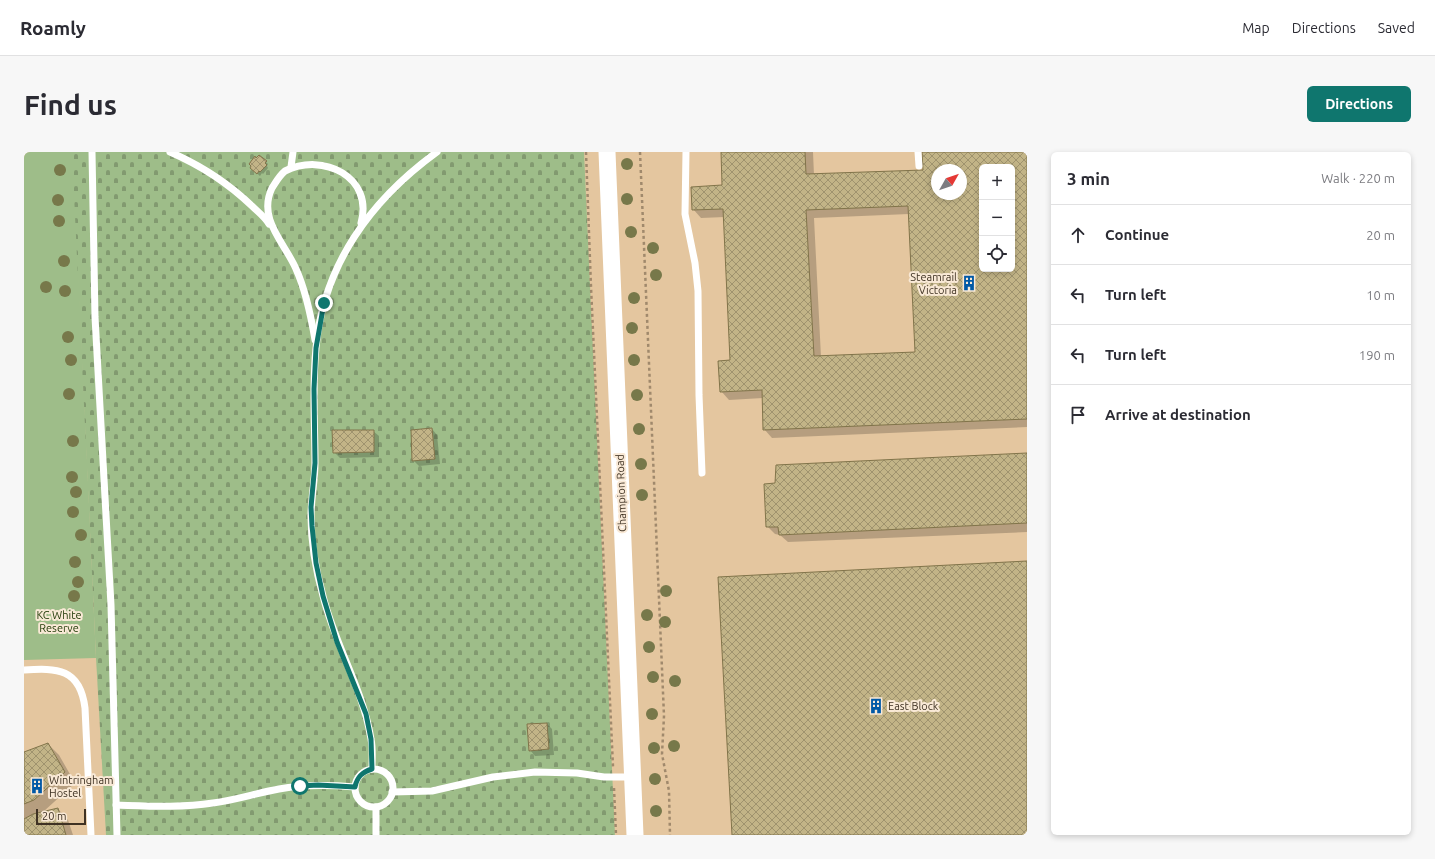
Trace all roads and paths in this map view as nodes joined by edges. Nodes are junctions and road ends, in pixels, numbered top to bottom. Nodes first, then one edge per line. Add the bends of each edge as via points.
1 (92, 152) edge
2 (170, 152) edge
3 (293, 152) edge
4 (438, 152) edge
5 (586, 152) edge
6 (607, 152) edge
7 (640, 152) edge
8 (686, 152) edge
9 (918, 152) edge
10 (919, 166) dead end
11 (291, 167) junction
12 (358, 230) junction
13 (276, 234) junction
14 (316, 348) junction
15 (702, 473) dead end
16 (24, 670) edge
17 (372, 769) junction
18 (632, 777) junction
19 (614, 778) junction
20 (355, 787) junction
21 (392, 792) junction
22 (116, 805) junction
23 (376, 807) junction
24 (91, 835) edge
25 (117, 835) edge
26 (376, 835) edge
27 (616, 835) edge
28 (635, 835) edge
29 (670, 835) edge

1 - 22 lane via 95,317 111,605
2 - 13 lane via 198,166 237,192 265,218
3 - 11 lane
4 - 12 lane via 386,196
5 - 19 path
6 - 18 street, Champion Road
7 - 29 path via 664,716 662,754 668,791
8 - 15 lane via 685,214 698,291
9 - 10 lane
11 - 12 lane via 305,161 320,160 332,162 348,172 362,197 363,214
11 - 13 lane via 276,181 269,198 269,217
12 - 14 lane via 332,278 324,303
13 - 14 lane via 297,271 310,313
14 - 17 lane via 315,463 311,516 316,563 330,621 366,714 372,745
16 - 24 lane via 52,669 62,672 72,678 81,690 85,708
17 - 20 lane via 358,777
17 - 21 lane via 388,776
18 - 19 lane
18 - 28 street, Champion Road
19 - 21 lane via 577,773 535,772 493,776 432,791
19 - 27 path
20 - 22 lane via 318,785 287,788 195,805
20 - 23 lane via 362,802
21 - 23 lane via 385,803
22 - 25 lane
23 - 26 lane

